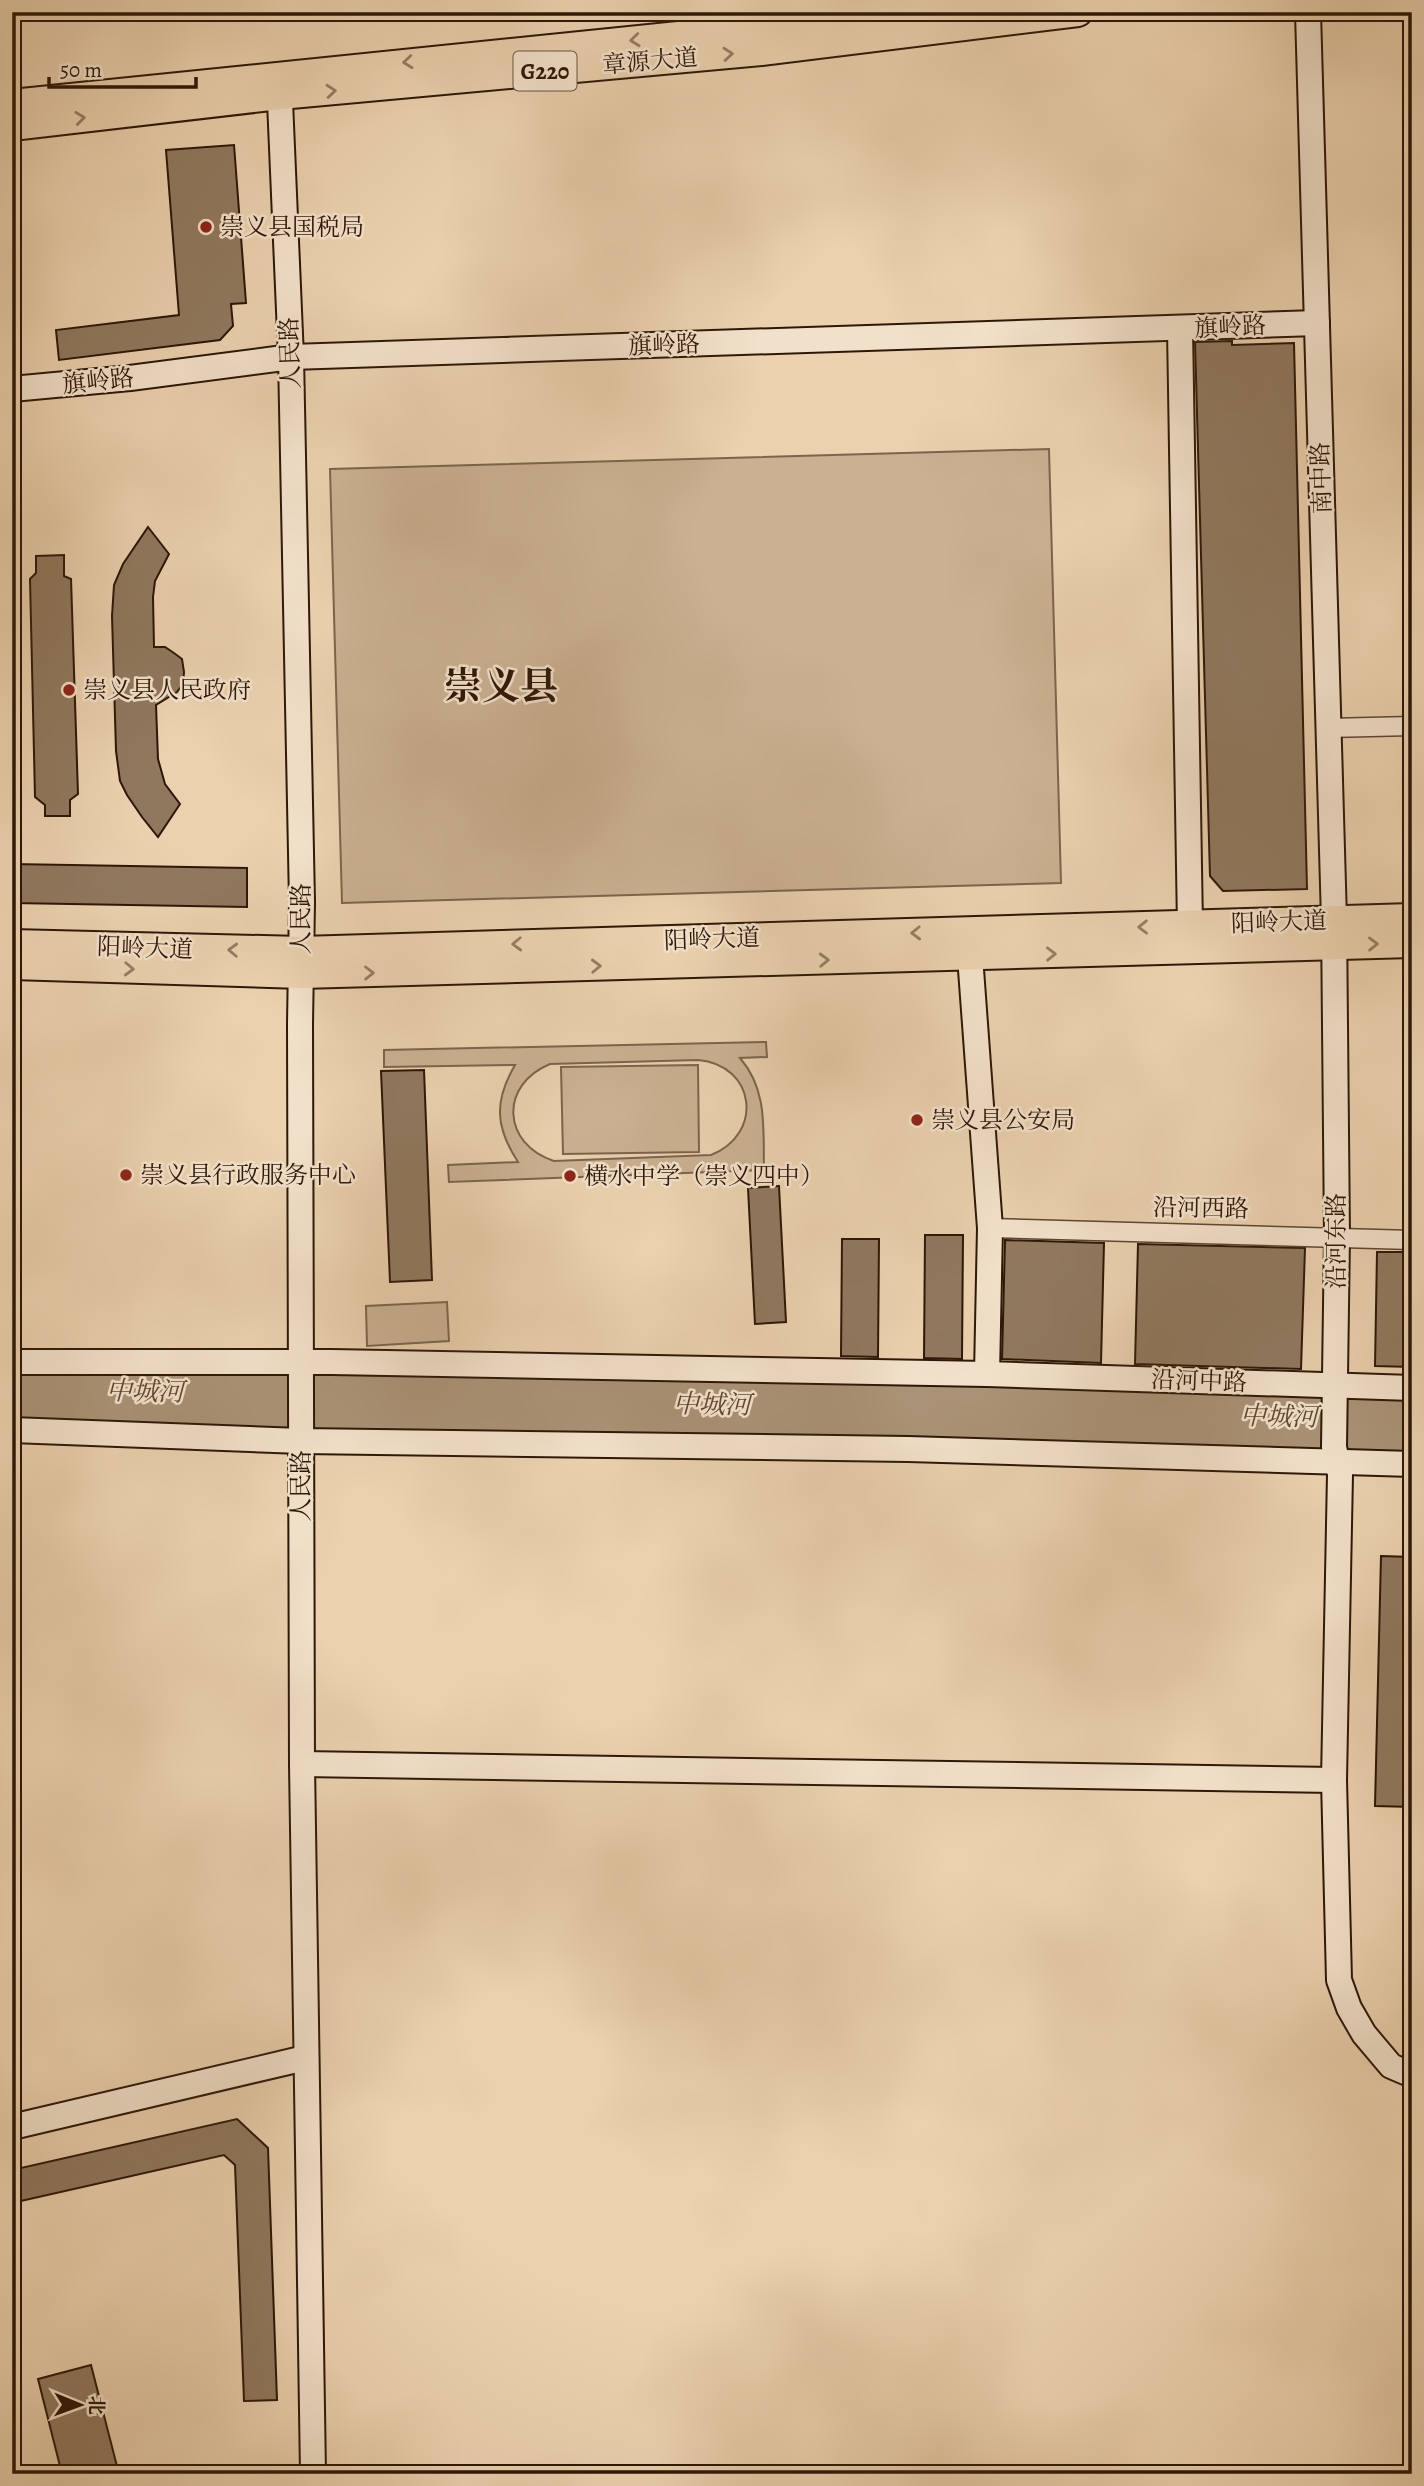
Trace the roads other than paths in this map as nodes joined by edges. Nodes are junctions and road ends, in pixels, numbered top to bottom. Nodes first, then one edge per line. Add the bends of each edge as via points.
1 (873, 12) edge
2 (1078, 12) edge
3 (1307, 12) edge
4 (279, 85) junction
5 (12, 104) edge
6 (12, 126) edge
7 (1317, 323) junction
8 (1180, 329) junction
9 (291, 357) junction
10 (12, 389) edge
11 (1412, 726) edge
12 (1328, 728) junction
13 (1412, 918) edge
14 (1190, 926) junction
15 (1334, 932) junction
16 (1412, 943) edge
17 (12, 944) edge
18 (970, 956) junction
19 (301, 963) junction
20 (12, 965) edge
21 (990, 1228) junction
22 (1337, 1236) junction
23 (1412, 1240) edge
24 (12, 1362) edge
25 (301, 1369) junction
26 (987, 1374) junction
27 (1412, 1388) edge
28 (1334, 1392) junction
29 (12, 1430) edge
30 (301, 1431) junction
31 (1335, 1455) junction
32 (1412, 1464) edge
33 (302, 1764) junction
34 (1334, 1780) junction
35 (305, 2058) junction
36 (1412, 2075) edge
37 (12, 2127) edge
38 (313, 2474) edge

1 -> 4 main road, 章源大道 / G220
4 -> 2 main road, 章源大道 / G220 via 761,51
3 - 7 street, 南中路
4 - 5 main road, 章源大道 / G220
6 -> 4 main road, 章源大道 / G220
4 - 9 street, 人民路
7 - 8 street, 旗岭路
7 - 12 street, 南中路
8 - 9 street, 旗岭路
8 - 14 street
9 - 10 street, 旗岭路
9 - 19 street, 人民路
11 - 12 street
12 - 15 street, 南中路
13 - 15 main road, 阳岭大道
14 - 15 main road, 阳岭大道
14 -> 19 main road, 阳岭大道
15 -> 16 main road, 阳岭大道
18 -> 15 main road, 阳岭大道
15 - 22 street, 沿河东路
19 -> 17 main road, 阳岭大道
19 -> 18 main road, 阳岭大道
18 - 21 street
20 -> 19 main road, 阳岭大道
19 - 25 street, 人民路
21 - 22 street, 沿河西路
21 - 26 street
22 - 23 street, 沿河西路
22 - 28 street, 沿河东路
24 - 25 street, 沿河中路
25 - 26 street, 沿河中路
25 - 30 street, 人民路
26 - 28 street, 沿河中路
27 - 28 street, 沿河中路
28 - 31 street, 沿河东路
29 - 30 street
30 - 31 street via 908,1449
30 - 33 street, 人民路
31 - 32 street
31 - 34 street, 沿河东路 via 1340,1474
33 - 34 street
33 - 35 street, 人民路
34 - 36 street, 沿河东路 via 1339,1980 1364,2034 1391,2066
35 - 37 street
35 - 38 street, 人民路

